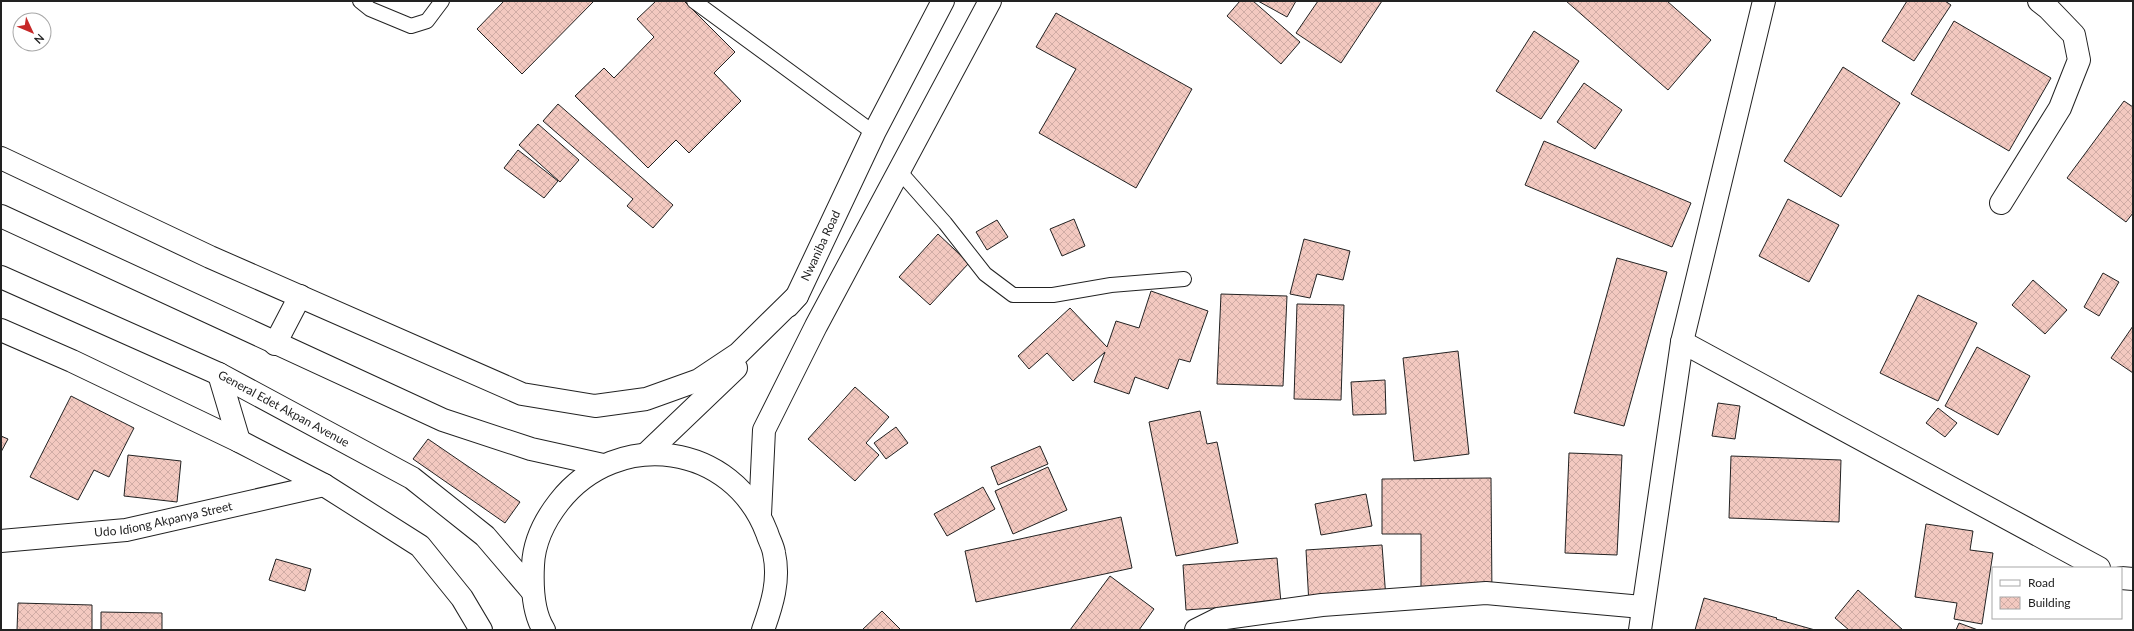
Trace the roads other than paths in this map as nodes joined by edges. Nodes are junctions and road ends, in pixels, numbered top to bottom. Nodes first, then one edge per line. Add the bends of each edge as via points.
1 (360, 1) edge
2 (442, 1) edge
3 (694, 1) edge
4 (943, 1) edge
5 (990, 1) edge
6 (1764, 1) edge
7 (2039, 1) edge
8 (874, 133) junction
9 (1, 158) edge
10 (900, 172) junction
11 (2001, 203) dead end
12 (1, 216) edge
13 (1, 277) edge
14 (1184, 279) dead end
15 (300, 296) junction
16 (797, 296) junction
17 (1, 330) edge
18 (1682, 342) junction
19 (275, 344) junction
20 (219, 374) junction
21 (239, 441) junction
22 (646, 454) junction
23 (603, 465) junction
24 (324, 485) junction
25 (760, 515) junction
26 (1, 541) edge
27 (2097, 567) edge
28 (2122, 578) edge
29 (2133, 579) edge
30 (532, 591) junction
31 (1642, 607) junction
32 (543, 629) edge
33 (481, 630) edge
34 (763, 630) edge
35 (1196, 630) edge
36 (1640, 630) edge

1 - 2 lane via 370,9 411,26 427,21
3 - 8 lane
4 - 8 street, Nwaniba Road
5 - 10 street
6 - 18 street
7 - 11 street via 2074,35 2079,60 2060,108
8 - 16 street, Nwaniba Road
9 - 15 street via 210,257
10 - 14 lane via 985,274 1013,295 1053,296 1111,285
10 - 25 street via 816,326 764,430
12 - 19 street
13 - 20 street, General Edet Akpan Avenue
15 - 16 street via 522,394 595,406 646,399 699,380 738,354
15 - 19 street
16 - 22 street, Nwaniba Road via 738,365
17 - 21 street
18 - 27 street
18 - 31 street
19 - 23 street via 443,420 531,449
20 - 21 street
20 - 30 street, General Edet Akpan Avenue via 412,478 485,536
21 - 24 street
22 - 23 street
22 - 25 street via 680,456 712,468 739,488
23 - 30 street via 571,487 547,517 534,552
24 - 26 street, Udo Idiong Akpanya Street via 126,530
24 - 33 street via 420,546 462,598
25 - 34 street via 774,553 775,595
28 - 29 street
30 - 32 street
31 - 35 street via 1486,593 1322,605 1218,619
31 - 36 street

